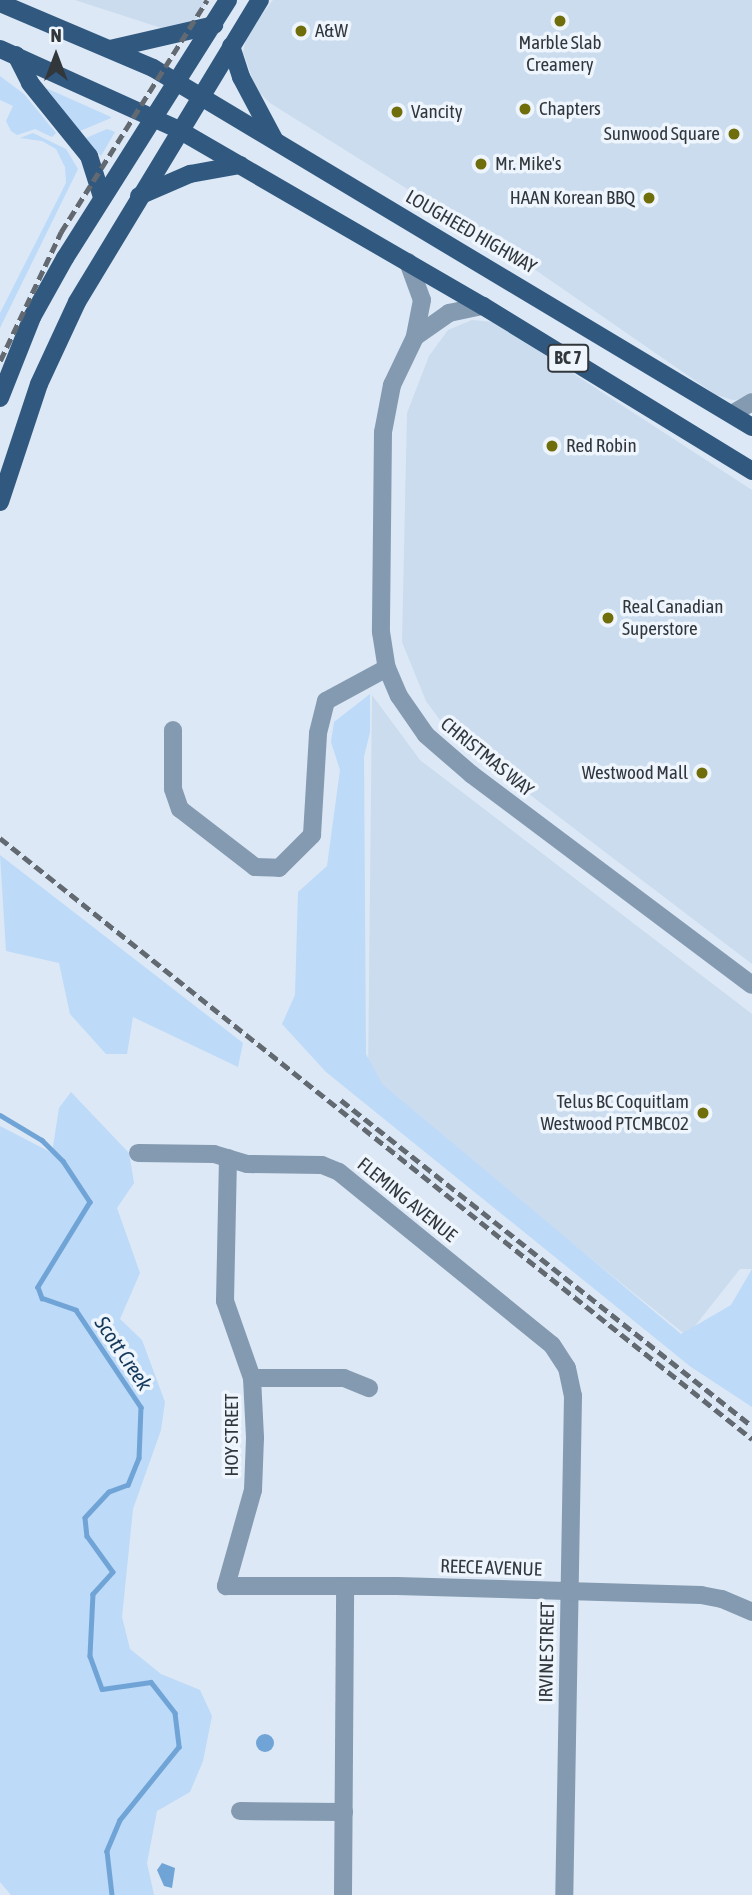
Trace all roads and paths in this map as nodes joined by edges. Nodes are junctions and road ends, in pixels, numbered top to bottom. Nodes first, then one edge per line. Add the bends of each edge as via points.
1 (228, 0) edge
2 (260, 0) edge
3 (0, 3) edge
4 (214, 25) junction
5 (231, 46) junction
6 (110, 49) junction
7 (8, 52) edge
8 (176, 83) junction
9 (199, 98) junction
10 (154, 117) junction
11 (179, 130) junction
12 (275, 141) junction
13 (240, 165) junction
14 (139, 196) junction
15 (102, 197) junction
16 (408, 262) junction
17 (483, 306) junction
18 (415, 338) junction
19 (0, 398) edge
20 (752, 402) edge
21 (732, 414) junction
22 (752, 427) edge
23 (752, 471) edge
24 (0, 502) edge
25 (387, 668) junction
26 (173, 730) dead end
27 (752, 985) edge
28 (138, 1153) dead end
29 (228, 1158) junction
30 (567, 1368) joint
31 (251, 1378) junction
32 (369, 1388) dead end
33 (226, 1586) joint
34 (345, 1586) junction
35 (568, 1591) junction
36 (752, 1612) edge
37 (240, 1811) dead end
38 (344, 1812) junction
39 (342, 1895) edge
40 (564, 1895) edge

1 - 4 main road
2 - 5 main road
3 - 6 main road
4 - 6 main road
4 - 8 main road
5 - 9 main road
5 - 12 main road via 241,77
6 - 8 main road
7 - 10 main road
7 - 15 main road via 89,156
8 - 9 main road, BC 7
8 - 10 main road
9 - 11 main road
9 - 12 main road, LOUGHEED HIGHWAY / BC 7
10 - 11 main road, BC 7
10 - 15 main road
11 - 13 main road, BC 7
11 - 14 main road
12 - 21 main road, LOUGHEED HIGHWAY / BC 7
13 - 14 main road via 190,174
13 - 16 main road, BC 7
14 - 24 main road via 56,344
15 - 19 main road via 32,317
16 - 17 main road, BC 7
16 - 18 street, CHRISTMAS WAY via 422,300
17 - 18 street, CHRISTMAS WAY via 449,313
17 - 23 main road, BC 7
18 - 25 street, CHRISTMAS WAY via 397,371 383,432 380,617
20 - 21 street
21 - 22 main road, LOUGHEED HIGHWAY / BC 7
25 - 26 street via 326,701 318,733 312,835 279,868 255,867 180,809 173,789
25 - 27 street, CHRISTMAS WAY via 412,718 442,750
28 - 29 street, FLEMING AVENUE
29 - 30 street, FLEMING AVENUE via 247,1164 322,1166 339,1172 552,1345
29 - 31 street, HOY STREET via 225,1301
30 - 35 street, IRVINE STREET via 573,1396
31 - 32 street via 344,1378
31 - 33 street, HOY STREET via 253,1490
33 - 34 street, REECE AVENUE
34 - 35 street, REECE AVENUE
34 - 38 street
35 - 36 street, REECE AVENUE via 711,1596
35 - 40 street, IRVINE STREET
37 - 38 street
38 - 39 street

